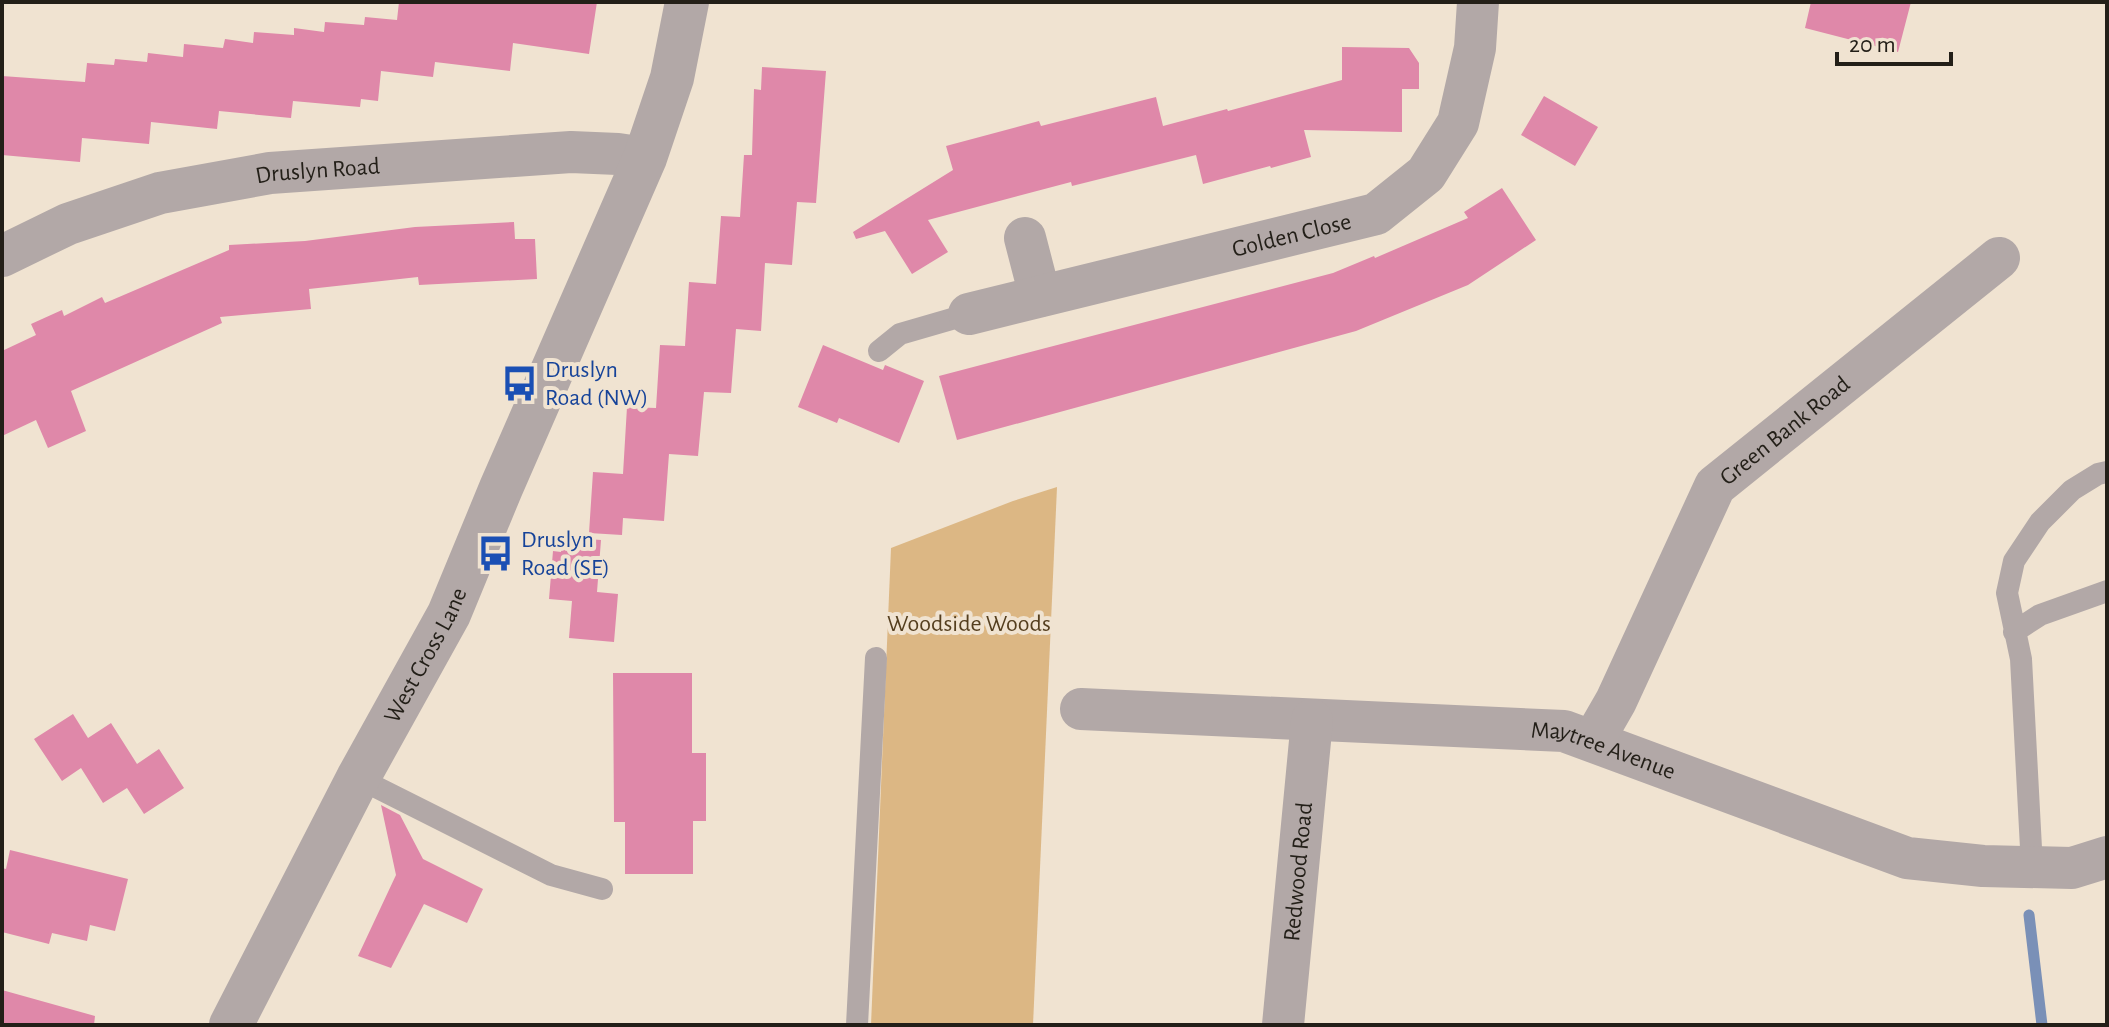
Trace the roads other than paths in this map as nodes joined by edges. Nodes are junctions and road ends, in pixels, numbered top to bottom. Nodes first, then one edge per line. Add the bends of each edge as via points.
1 (687, 2) edge
2 (1478, 2) edge
3 (645, 158) junction
4 (1025, 238) dead end
5 (2, 256) edge
6 (1999, 258) dead end
7 (1040, 296) junction
8 (969, 314) joint
9 (879, 351) dead end
10 (2107, 472) edge
11 (2107, 591) edge
12 (2014, 632) junction
13 (876, 658) dead end
14 (1081, 709) dead end
15 (1312, 720) junction
16 (1593, 741) junction
17 (358, 778) junction
18 (2107, 857) edge
19 (2032, 867) junction
20 (602, 889) dead end
21 (231, 1025) edge
22 (857, 1025) edge
23 (1283, 1025) edge

1 - 3 street, West Cross Lane via 672,78
2 - 7 street, Golden Close via 1475,48 1458,123 1426,174 1376,214
3 - 5 street, Druslyn Road via 571,152 270,173 160,193 68,224
3 - 17 street, West Cross Lane via 449,614
4 - 7 street
6 - 16 street, Green Bank Road via 1715,486
7 - 8 street, Golden Close
8 - 9 lane via 900,334
10 - 12 lane via 2072,490 2040,522 2014,561 2007,593
11 - 12 lane via 2040,615
12 - 19 lane via 2021,659
13 - 22 lane
14 - 15 street, Maytree Avenue
15 - 16 street, Maytree Avenue via 1564,731
15 - 23 street, Redwood Road
16 - 19 street, Maytree Avenue via 1907,858
17 - 20 lane via 551,875
17 - 21 street, West Cross Lane
18 - 19 street, Maytree Avenue via 2072,868

